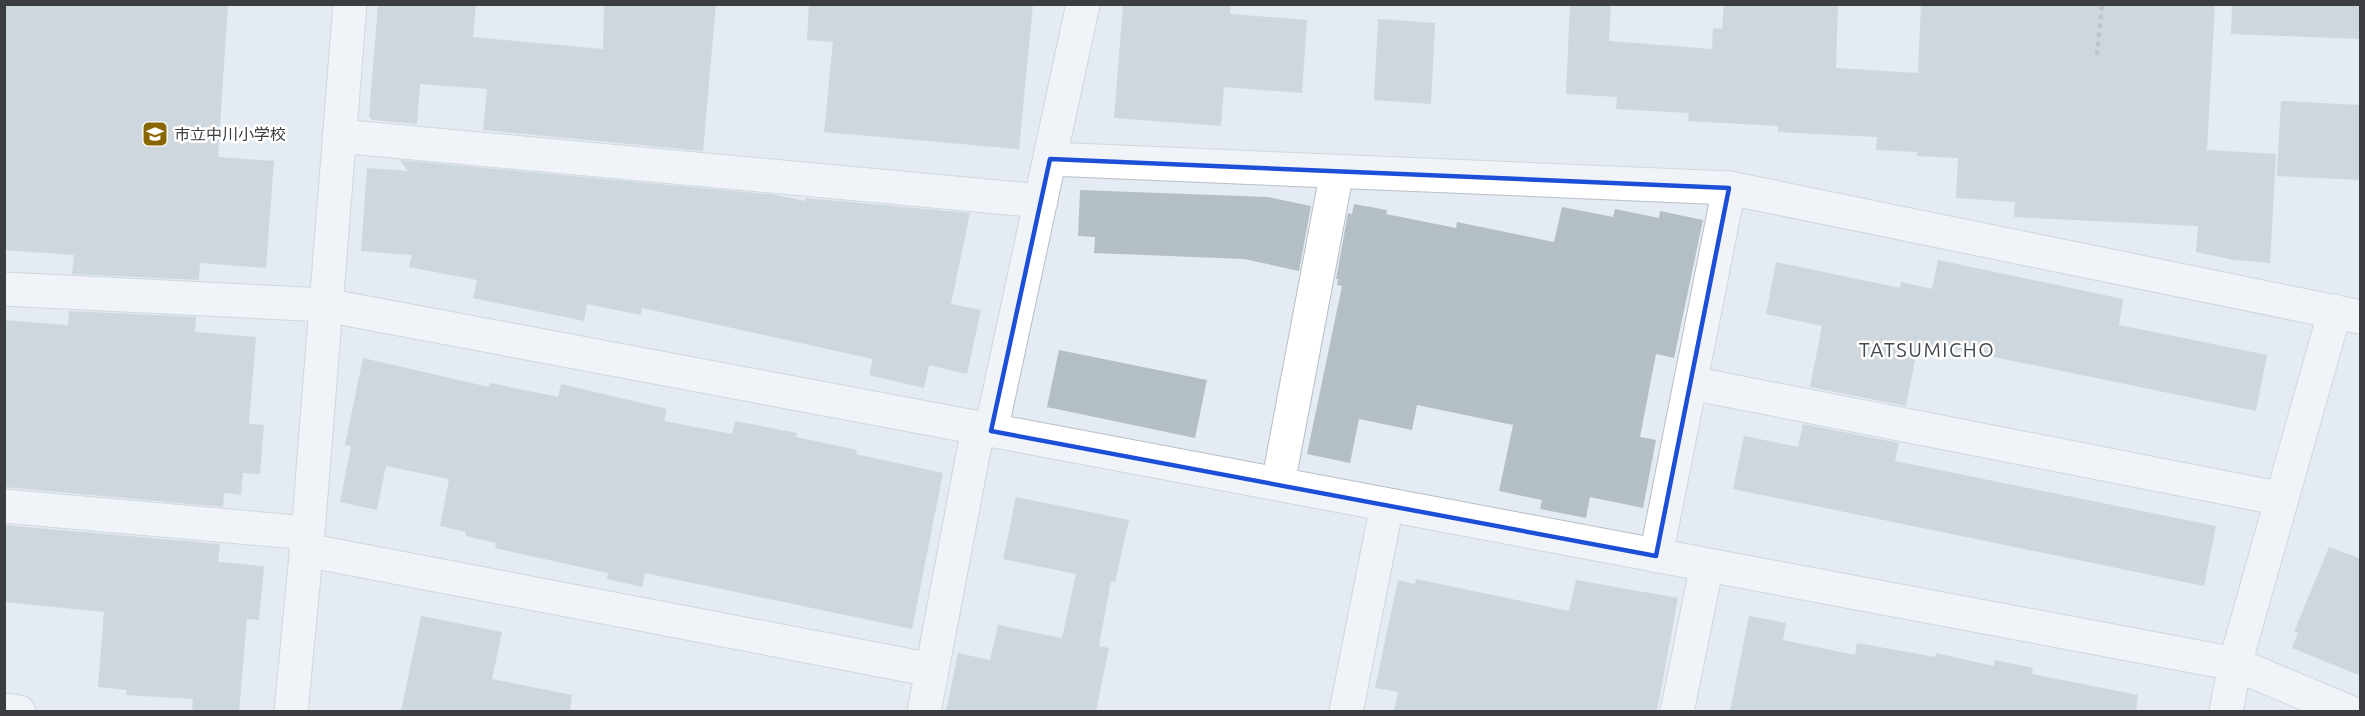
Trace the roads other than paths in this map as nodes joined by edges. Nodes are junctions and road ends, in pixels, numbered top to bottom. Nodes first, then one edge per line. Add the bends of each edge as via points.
1 (350, 4) edge
2 (1083, 4) edge
3 (339, 136) junction
4 (1050, 159) junction
5 (1336, 171) junction
6 (1729, 188) junction
7 (1041, 201) junction
8 (4, 290) edge
9 (325, 305) junction
10 (2353, 310) edge
11 (1691, 382) junction
12 (985, 429) junction
13 (1278, 484) junction
14 (2282, 499) junction
15 (1387, 505) junction
16 (4, 506) edge
17 (307, 541) junction
18 (1656, 556) junction
19 (1707, 565) junction
20 (2235, 664) junction
21 (932, 670) junction
22 (4, 710) edge
23 (19, 711) edge
24 (291, 711) edge
25 (924, 711) edge
26 (1346, 711) edge
27 (1677, 711) edge
28 (2226, 711) edge
29 (2349, 711) edge

1 - 3 street
2 - 4 street
3 - 7 street
3 - 9 street
4 - 5 street
4 - 7 street
5 - 6 street
5 - 13 street
6 - 10 street
6 - 11 street
7 - 12 street
8 - 9 street
9 - 12 street
9 - 17 street
10 - 14 street
11 - 14 street
11 - 18 street
12 - 13 street
12 - 21 street
13 - 15 street
14 - 20 street
15 - 18 street
15 - 26 street
16 - 17 street
17 - 21 street
17 - 24 street
18 - 19 street
19 - 20 street
19 - 27 street
20 - 28 street
20 - 29 street
21 - 25 street
22 - 23 street

